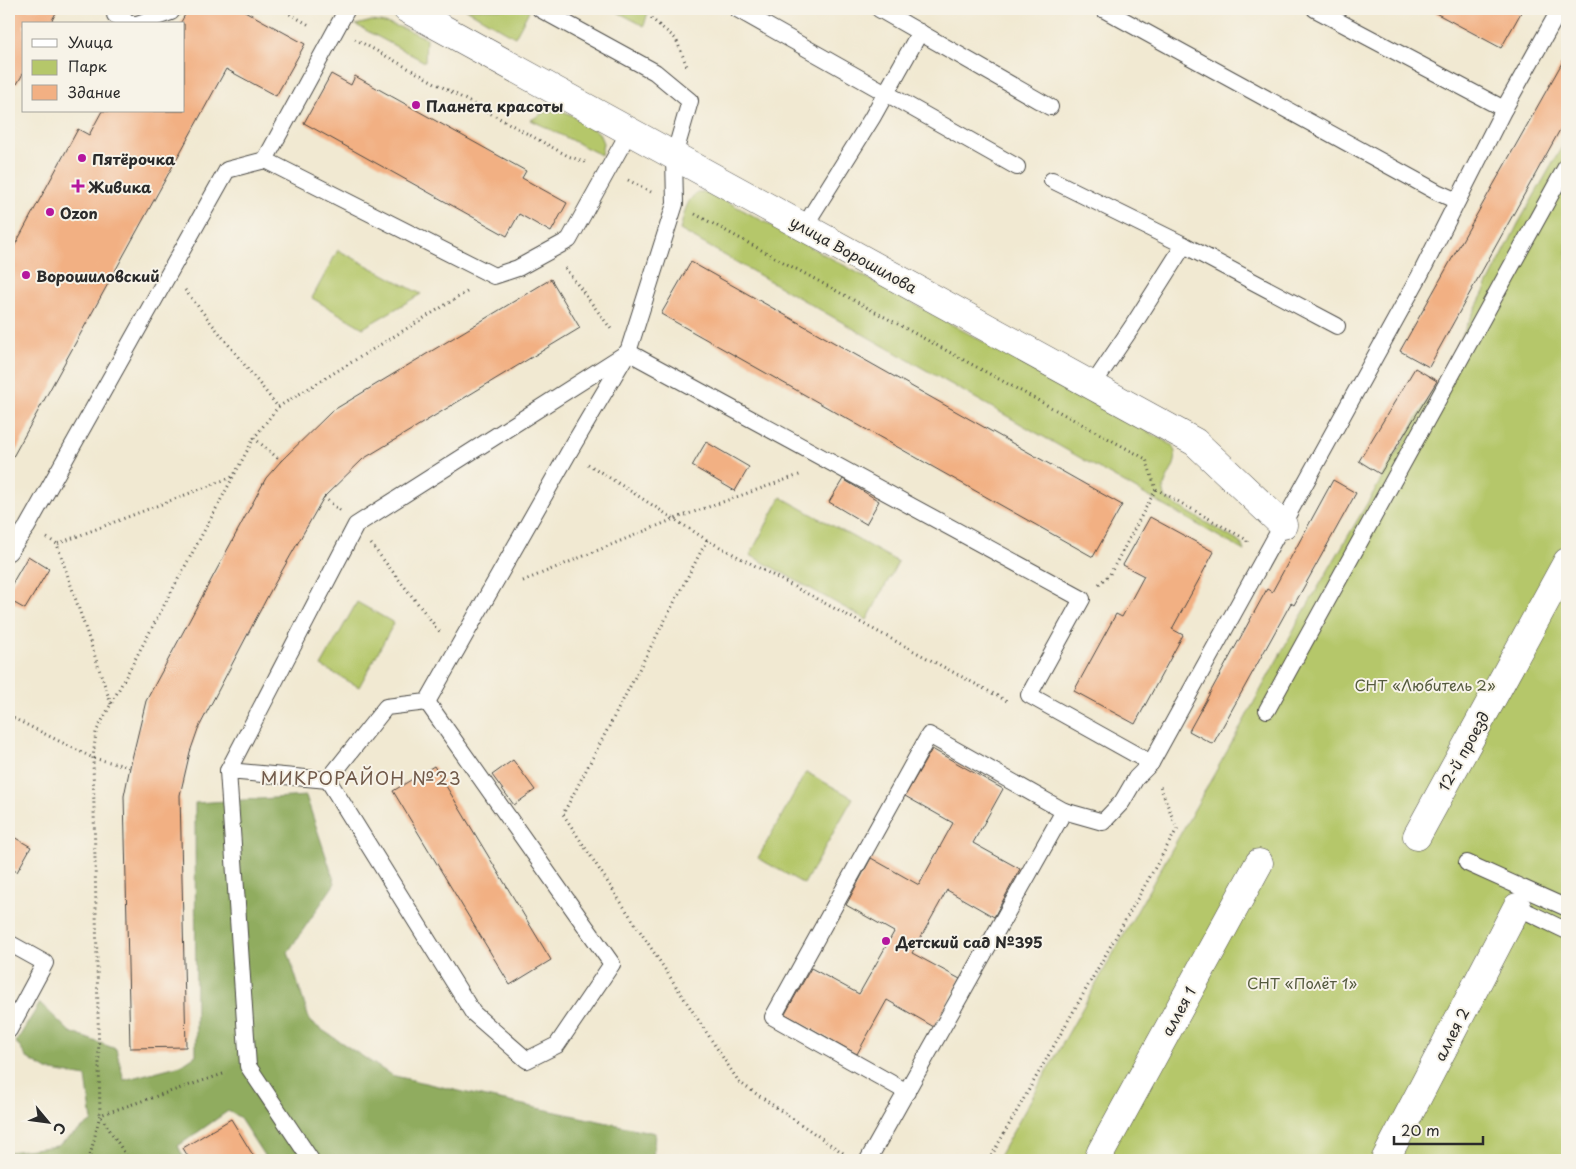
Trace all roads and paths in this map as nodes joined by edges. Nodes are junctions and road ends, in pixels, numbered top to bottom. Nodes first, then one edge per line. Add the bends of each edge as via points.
1 (173, 9) edge
2 (281, 9) edge
3 (347, 9) edge
4 (407, 9) edge
5 (540, 9) edge
6 (647, 9) edge
7 (737, 9) edge
8 (879, 9) edge
9 (1103, 9) edge
10 (1315, 9) edge
11 (1560, 9) edge
12 (115, 15) dead end
13 (128, 22) edge
14 (143, 22) edge
15 (334, 32) junction
16 (920, 32) junction
17 (689, 70) dead end
18 (886, 93) junction
19 (1050, 107) dead end
20 (1504, 109) junction
21 (630, 132) junction
22 (674, 156) junction
23 (265, 160) junction
24 (1567, 165) edge
25 (1017, 167) dead end
26 (608, 170) junction
27 (1052, 180) dead end
28 (1457, 201) junction
29 (675, 204) junction
30 (804, 227) junction
31 (1184, 245) junction
32 (551, 249) junction
33 (171, 272) junction
34 (494, 276) junction
35 (1337, 326) dead end
36 (628, 352) junction
37 (1092, 386) junction
38 (278, 407) junction
39 (254, 438) junction
40 (569, 452) junction
41 (281, 461) dead end
42 (833, 463) junction
43 (233, 476) junction
44 (1156, 489) junction
45 (324, 497) dead end
46 (674, 519) junction
47 (356, 525) junction
48 (1282, 525) junction
49 (707, 540) junction
50 (1249, 548) dead end
51 (9, 552) edge
52 (1567, 562) edge
53 (488, 596) junction
54 (1082, 599) junction
55 (456, 652) junction
56 (1008, 701) dead end
57 (427, 702) junction
58 (111, 704) junction
59 (1267, 710) dead end
60 (9, 716) edge
61 (92, 758) junction
62 (1151, 763) junction
63 (130, 767) dead end
64 (228, 771) junction
65 (328, 780) junction
66 (1064, 811) junction
67 (1417, 836) dead end
68 (1467, 862) dead end
69 (1259, 863) dead end
70 (1517, 908) joint
71 (1567, 908) edge
72 (1567, 931) edge
73 (9, 943) edge
74 (9, 1030) edge
75 (248, 1066) junction
76 (907, 1092) junction
77 (100, 1115) junction
78 (847, 1155) dead end
79 (89, 1160) edge
80 (129, 1160) edge
81 (312, 1160) edge
82 (868, 1160) edge
83 (989, 1160) edge
84 (1098, 1160) edge
85 (1385, 1160) edge

1 - 14 lane
2 - 15 path via 313,27
3 - 15 lane
4 - 21 street, улица Ворошилова
5 - 22 lane via 655,72 690,101
6 - 17 path via 652,19 676,39
7 - 18 lane
8 - 16 lane
9 - 28 lane
10 - 20 lane
11 - 20 lane
12 - 13 lane
15 - 23 lane
15 - 26 path via 352,38 568,156
16 - 18 lane
16 - 19 lane
18 - 25 lane
18 - 30 lane
20 - 28 lane
21 - 22 street, улица Ворошилова
21 - 26 lane
22 - 29 lane
22 - 30 street, улица Ворошилова
23 - 33 lane via 227,170
23 - 34 lane
24 - 59 lane
26 - 29 path
26 - 32 lane via 569,240
27 - 31 lane
28 - 48 lane via 1420,275
29 - 36 lane
29 - 44 path via 1146,459
30 - 37 street, улица Ворошилова
31 - 35 lane
31 - 37 lane
32 - 34 lane via 518,268
32 - 36 path
33 - 38 path
33 - 51 lane via 27,527
34 - 38 path
36 - 40 lane
36 - 42 lane
36 - 47 lane
37 - 48 street, улица Ворошилова via 1195,442
38 - 39 path
39 - 41 path
39 - 43 path
40 - 46 path
40 - 53 lane
42 - 46 path
42 - 54 lane
43 - 58 path
43 - 58 path via 57,544
44 - 50 path via 1247,540
44 - 54 path via 1110,574
45 - 47 path
46 - 49 path
46 - 53 path
47 - 55 path
47 - 64 lane
48 - 62 lane
49 - 56 path
49 - 78 path via 563,814 739,1082
52 - 67 street, 12-й проезд
53 - 55 lane
54 - 62 lane via 1029,695
55 - 57 lane
57 - 65 lane via 386,707
57 - 65 lane via 612,964 556,1045 527,1060 474,1013
58 - 61 path via 96,732
60 - 61 path
61 - 63 path
61 - 77 path
62 - 66 lane via 1103,822
62 - 83 path via 1177,829
64 - 65 lane
64 - 75 lane
66 - 76 lane
66 - 76 lane via 929,735 772,1017
68 - 71 lane
69 - 84 street, аллея 1
70 - 72 lane
70 - 85 street, аллея 2
73 - 74 lane via 45,963
75 - 77 path
75 - 81 lane
76 - 82 lane
77 - 79 path
77 - 80 path

